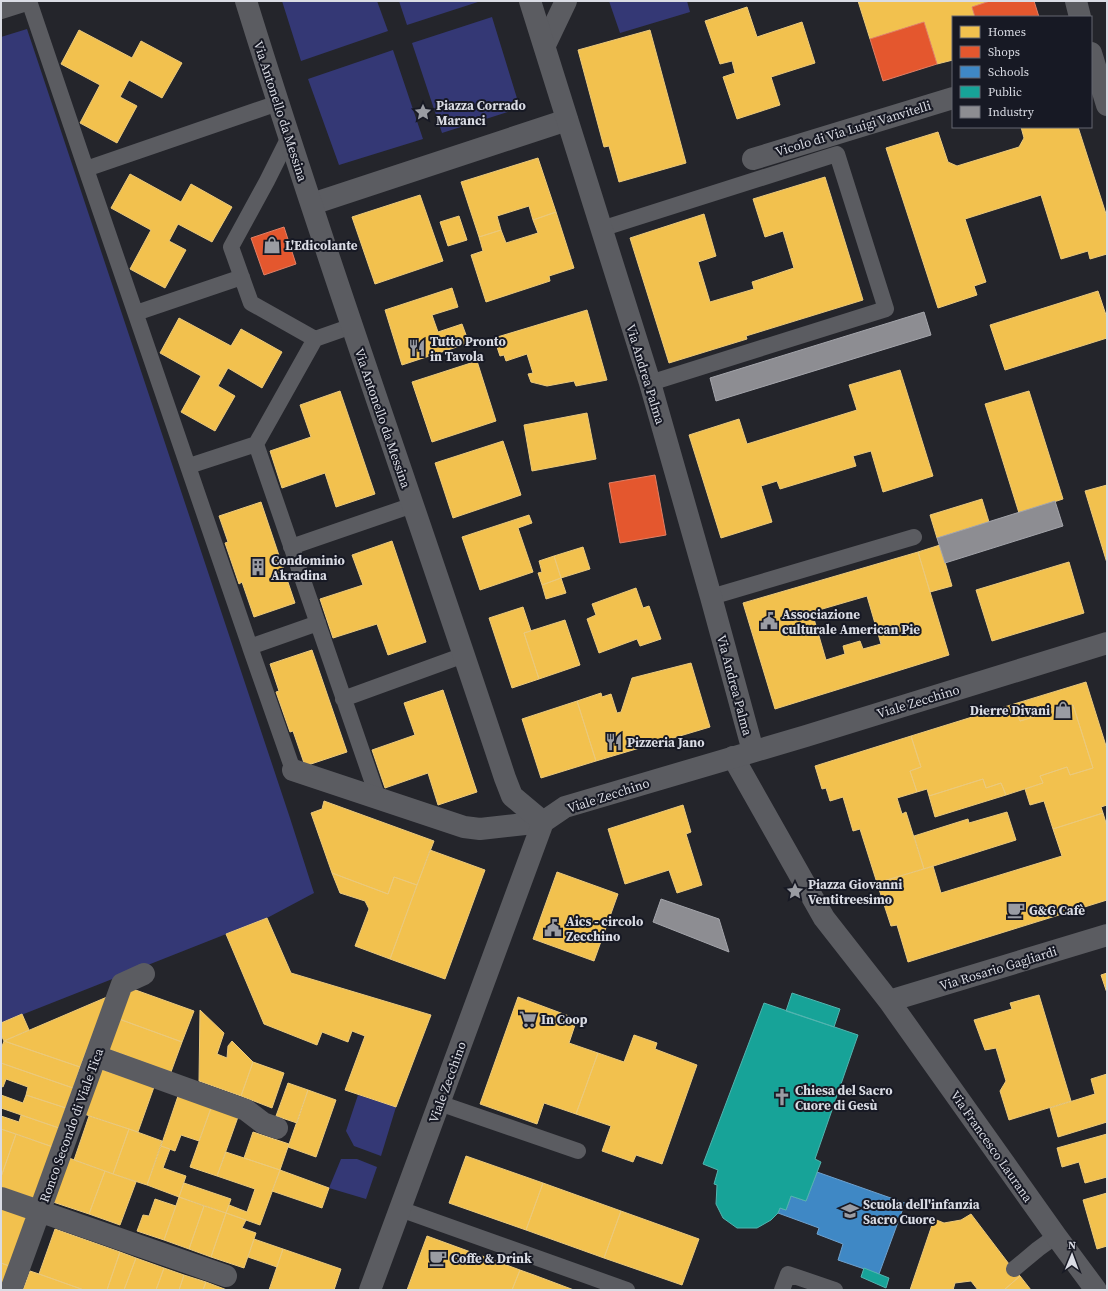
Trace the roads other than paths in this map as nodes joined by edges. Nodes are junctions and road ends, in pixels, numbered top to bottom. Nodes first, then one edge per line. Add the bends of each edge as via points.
1 (22, 1) edge
2 (29, 1) edge
3 (246, 1) edge
4 (530, 1) edge
5 (566, 1) edge
6 (1076, 1) edge
7 (1, 8) edge
8 (1080, 16) edge
9 (545, 45) junction
10 (1092, 58) edge
11 (952, 98) edge
12 (278, 103) junction
13 (1107, 105) edge
14 (567, 120) junction
15 (289, 137) junction
16 (753, 159) dead end
17 (86, 169) junction
18 (312, 204) junction
19 (601, 229) junction
20 (242, 277) junction
21 (136, 313) junction
22 (352, 326) junction
23 (315, 339) junction
24 (650, 383) junction
25 (256, 444) junction
26 (189, 466) junction
27 (413, 505) junction
28 (914, 537) dead end
29 (291, 546) junction
30 (711, 597) junction
31 (318, 623) junction
32 (1107, 643) edge
33 (250, 647) junction
34 (464, 655) junction
35 (343, 698) junction
36 (753, 751) junction
37 (733, 757) junction
38 (293, 770) joint
39 (378, 798) junction
40 (543, 822) junction
41 (1107, 935) edge
42 (144, 974) dead end
43 (889, 1001) junction
44 (96, 1056) junction
45 (439, 1103) junction
46 (277, 1128) dead end
47 (578, 1151) dead end
48 (1, 1198) edge
49 (400, 1209) junction
50 (40, 1211) junction
51 (1056, 1236) junction
52 (1014, 1269) dead end
53 (226, 1276) dead end
54 (12, 1290) edge
55 (370, 1290) edge
56 (628, 1290) edge
57 (782, 1290) edge
58 (835, 1290) edge
59 (1096, 1290) edge

1 - 7 street
2 - 17 lane
3 - 12 street, Via Antonello da Messina
4 - 9 street, Via Andrea Palma
5 - 9 street
6 - 8 street
9 - 14 street, Via Andrea Palma
10 - 13 street
11 - 16 street, Vicolo di Via Luigi Vanvitelli
12 - 15 street, Via Antonello da Messina
12 - 17 lane
14 - 18 street
14 - 19 street, Via Andrea Palma
15 - 18 street, Via Antonello da Messina
15 - 20 lane via 231,246
17 - 21 lane
18 - 22 street, Via Antonello da Messina
19 - 24 street, Via Andrea Palma
19 - 24 lane via 837,154 886,309
20 - 21 lane
20 - 23 lane via 251,303
21 - 26 lane
22 - 23 lane
22 - 27 street, Via Antonello da Messina
23 - 25 lane
24 - 30 street, Via Andrea Palma
25 - 26 lane
25 - 29 lane
26 - 33 lane
27 - 29 lane
27 - 34 street, Via Antonello da Messina
28 - 30 lane
29 - 31 lane
30 - 36 street, Via Andrea Palma
31 - 33 lane
31 - 35 lane
32 - 36 street, Viale Zecchino
33 - 38 lane
34 - 35 lane
34 - 40 street, Via Antonello da Messina via 512,796
35 - 39 lane
36 - 37 street, Viale Zecchino
37 - 40 street, Viale Zecchino via 565,807
37 - 43 street, Via Francesco Laurana via 824,918
38 - 39 street
39 - 40 street via 464,827 480,829
40 - 45 street, Viale Zecchino
41 - 43 street, Via Rosario Gagliardi
42 - 44 street, Ronco Secondo di Viale Tica via 122,984
43 - 51 street, Via Francesco Laurana
44 - 46 street via 246,1110 262,1123
44 - 50 street, Ronco Secondo di Viale Tica
45 - 47 lane
45 - 49 street, Viale Zecchino
48 - 50 street
49 - 55 street, Viale Zecchino
49 - 56 lane
50 - 53 street
50 - 54 street, Ronco Secondo di Viale Tica
51 - 52 lane
51 - 59 street, Via Francesco Laurana
57 - 58 lane via 788,1274

